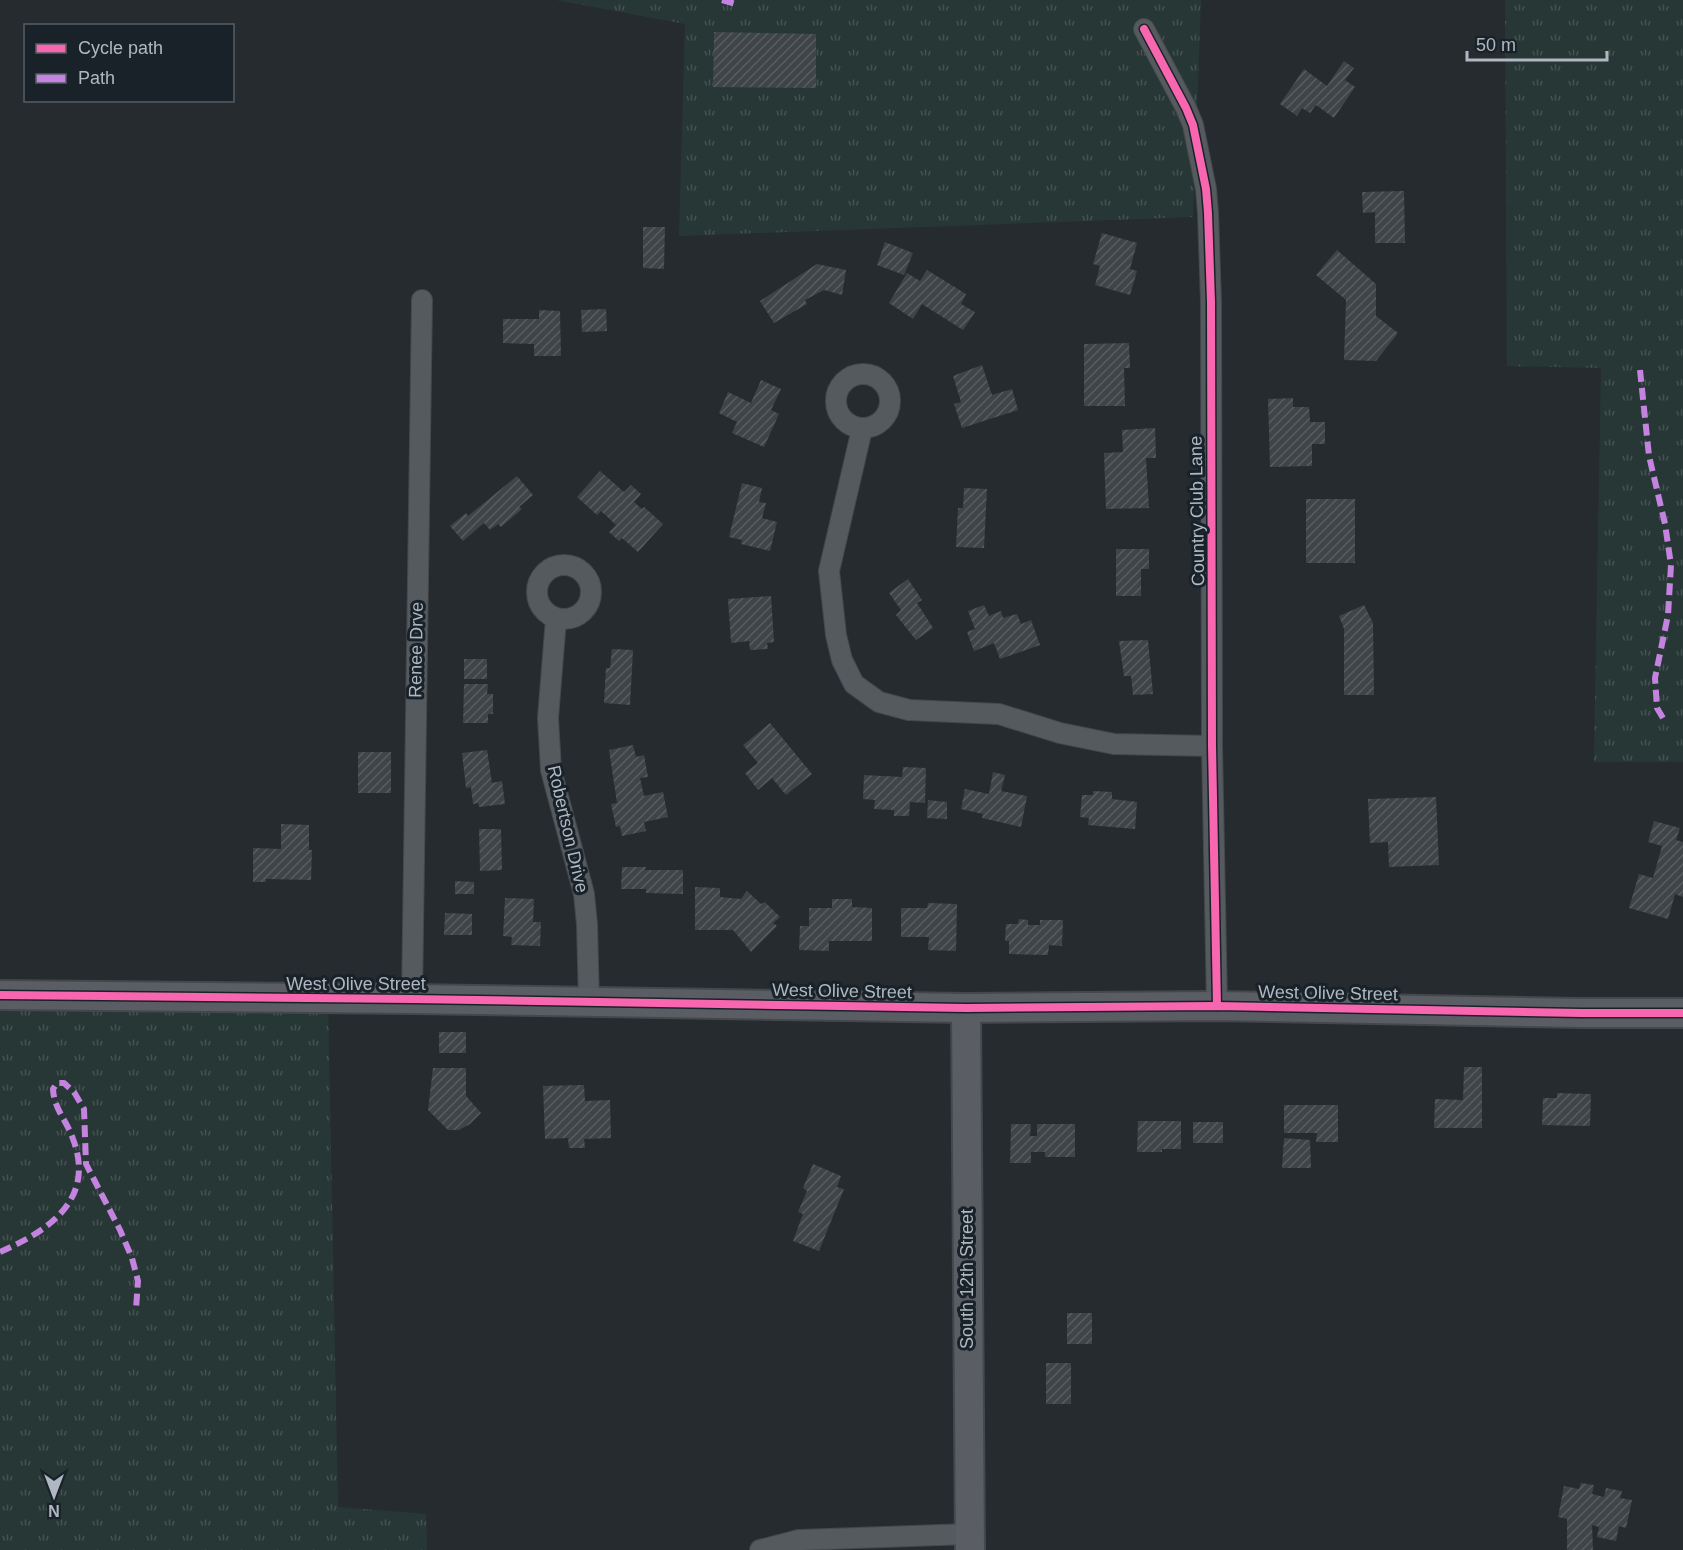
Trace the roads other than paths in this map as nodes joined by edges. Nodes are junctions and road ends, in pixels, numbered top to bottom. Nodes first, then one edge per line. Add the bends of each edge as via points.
1 (1144, 28) dead end
2 (422, 300) dead end
3 (862, 429) dead end
4 (556, 619) dead end
5 (1212, 746) junction
6 (0, 995) edge
7 (412, 999) junction
8 (589, 1003) junction
9 (1217, 1006) junction
10 (966, 1008) junction
11 (1683, 1013) edge
12 (969, 1542) edge
13 (760, 1550) edge

1 - 5 street, Country Club Lane via 1186,108 1206,189 1211,302
2 - 7 street, Renee Drve
3 - 5 street via 829,571 836,635 854,684 879,702 909,710 999,714 1114,744
4 - 8 street, Robertson Drive via 548,718 552,770 584,894
5 - 9 street, Country Club Lane
6 - 7 street, West Olive Street
7 - 8 street, West Olive Street
8 - 10 street, West Olive Street
9 - 10 street, West Olive Street
9 - 11 street, West Olive Street
10 - 12 street, South 12th Street
12 - 13 street via 799,1540

